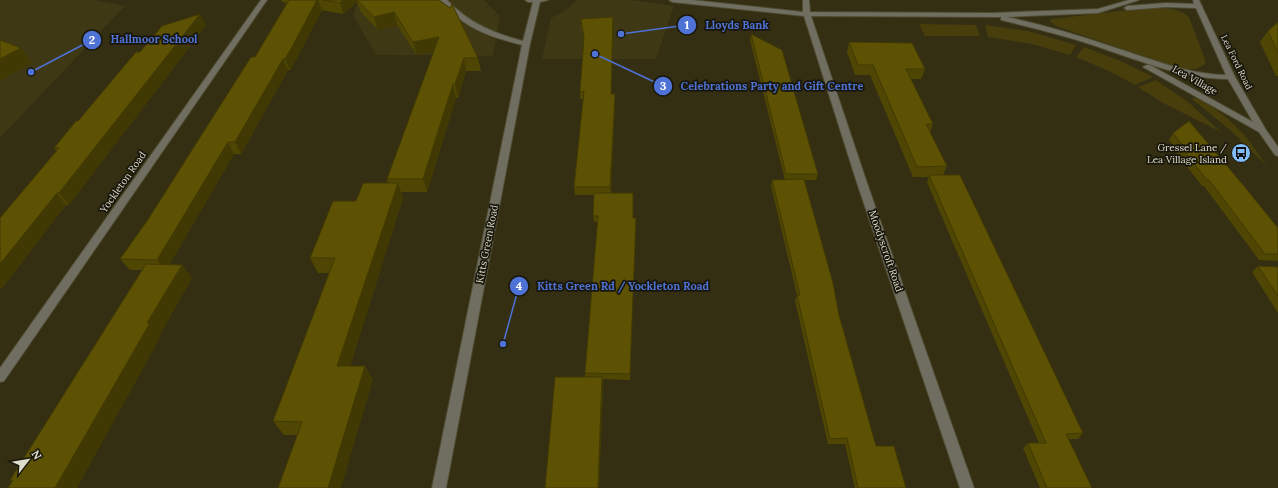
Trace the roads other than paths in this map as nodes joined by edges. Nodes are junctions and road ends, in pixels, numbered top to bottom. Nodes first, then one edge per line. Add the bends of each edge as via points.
1 (264, 0) edge
2 (443, 0) edge
3 (537, 0) edge
4 (672, 0) edge
5 (806, 0) edge
6 (1136, 0) edge
7 (1198, 3) edge
8 (1098, 11) junction
9 (807, 14) junction
10 (993, 15) junction
11 (526, 44) junction
12 (1116, 50) junction
13 (1231, 77) junction
14 (1262, 131) junction
15 (1278, 153) edge
16 (0, 377) edge
17 (439, 488) edge
18 (967, 488) edge

1 - 16 street, Yockleton Road
2 - 11 street via 468,24
3 - 11 street, Kitts Green Road
4 - 9 street, Lea Village
5 - 9 street, Moodyscroft Road
6 - 8 street, Lea Village
7 - 8 street
7 - 13 street, Lea Ford Road
8 - 10 street, Lea Village
9 - 10 street, Lea Village
9 - 18 street, Moodyscroft Road
10 - 12 street, Lea Village
11 - 17 street, Kitts Green Road
12 - 13 street, Lea Village via 1185,74 1211,78
12 - 14 street, Lea Village
13 - 14 street, Lea Ford Road
14 - 15 street, Lea Ford Road

